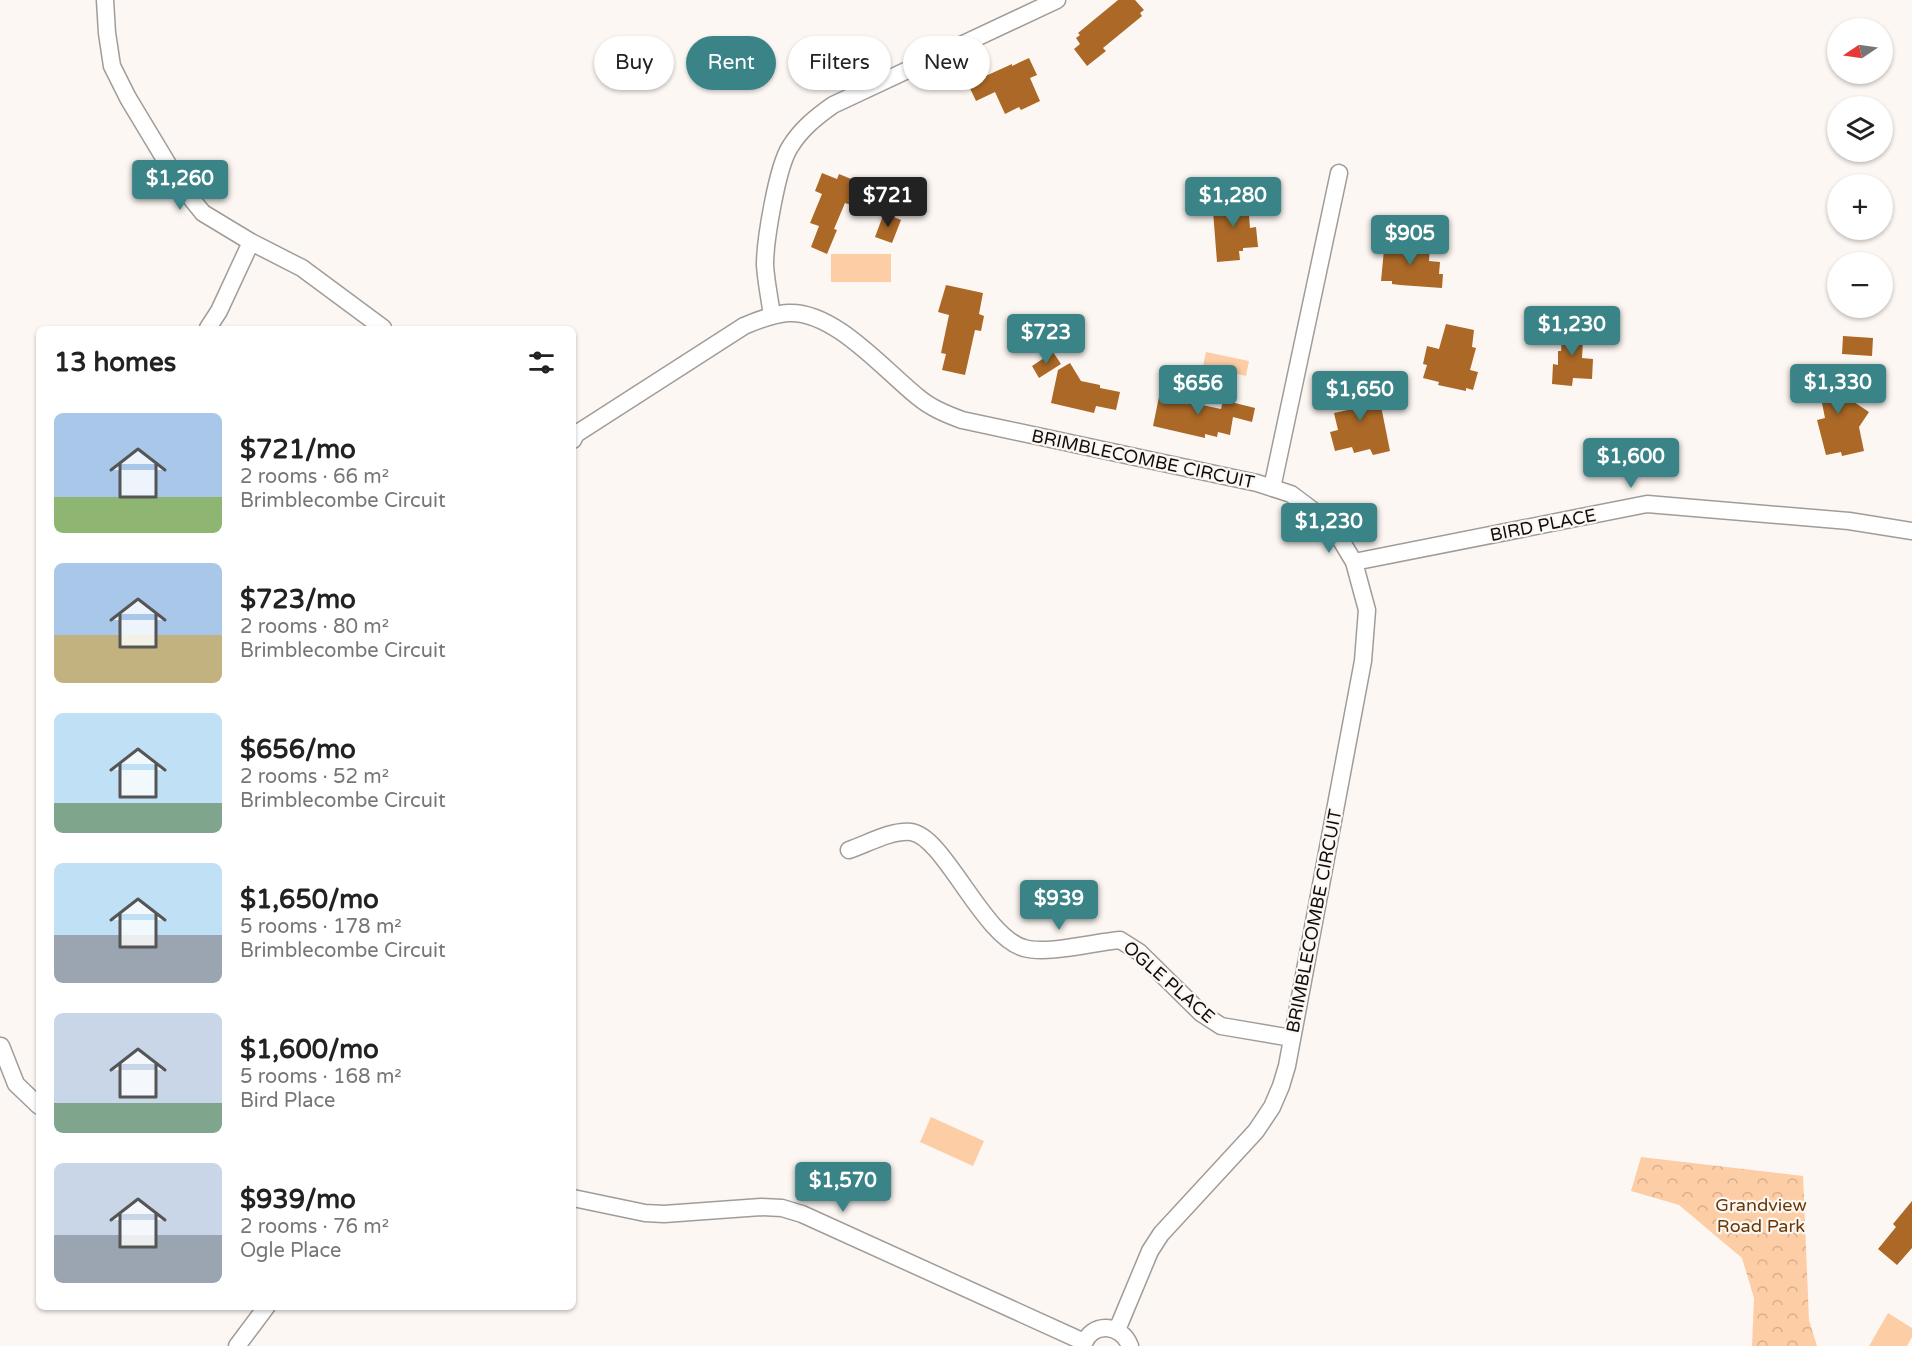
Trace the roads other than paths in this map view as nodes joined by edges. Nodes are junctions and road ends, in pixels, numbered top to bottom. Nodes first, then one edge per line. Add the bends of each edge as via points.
1 (105, 0) edge
2 (1057, 0) edge
3 (1339, 173) dead end
4 (251, 242) junction
5 (772, 316) junction
6 (209, 326) edge
7 (380, 326) edge
8 (576, 434) edge
9 (1272, 488) junction
10 (1912, 531) edge
11 (1354, 562) junction
12 (849, 850) dead end
13 (1292, 1038) junction
14 (1, 1046) edge
15 (36, 1103) edge
16 (576, 1199) edge
17 (261, 1310) edge
18 (1117, 1330) junction
19 (1083, 1344) edge
20 (237, 1346) edge
21 (1130, 1346) edge

1 - 4 street via 112,66 181,186 203,213
2 - 5 street via 833,105 809,123 789,148 779,175 765,265
3 - 9 street
4 - 6 street
4 - 7 street via 302,268
5 - 8 street, BRIMBLECOMBE CIRCUIT via 744,326
5 - 9 street, BRIMBLECOMBE CIRCUIT via 790,313 830,325 852,339 919,398 939,412 962,420
9 - 11 street, BRIMBLECOMBE CIRCUIT via 1291,494 1319,515
10 - 11 street, BIRD PLACE via 1849,521 1647,504
11 - 13 street, BRIMBLECOMBE CIRCUIT via 1366,610 1363,661
12 - 13 street, OGLE PLACE via 892,834 911,832 924,838 1009,942 1042,951 1120,940 1139,952 1202,1013 1221,1026
13 - 18 street, BRIMBLECOMBE CIRCUIT via 1272,1107 1256,1131 1161,1234
14 - 15 street via 16,1084
16 - 19 street via 654,1214 782,1208
17 - 20 street
18 - 19 street via 1094,1330
18 - 21 street

